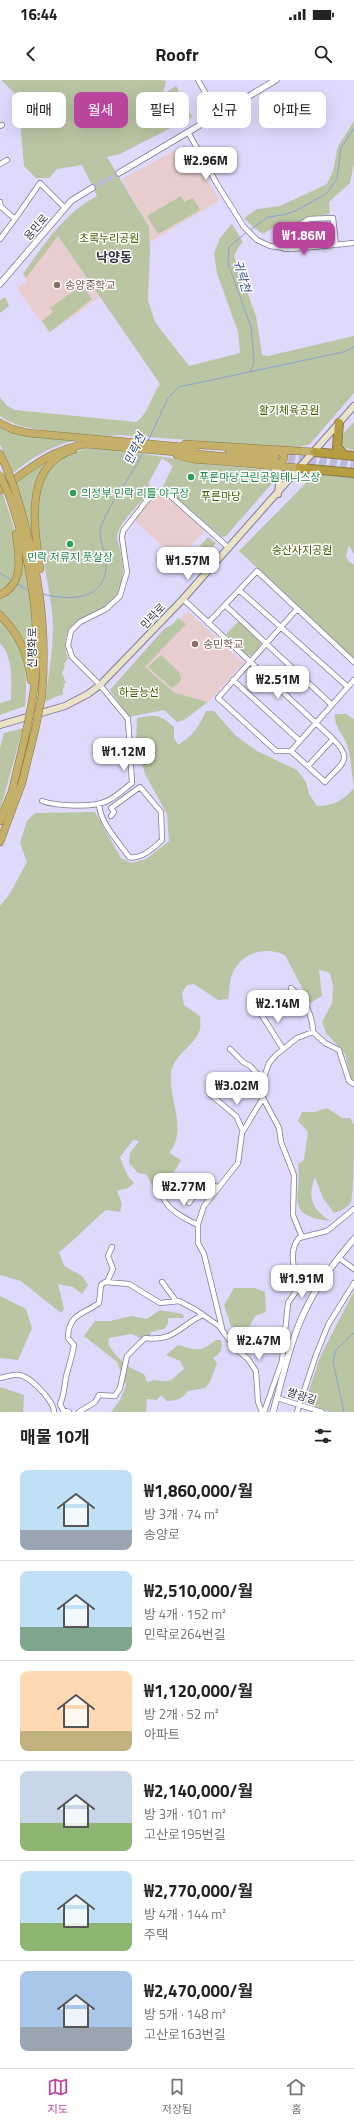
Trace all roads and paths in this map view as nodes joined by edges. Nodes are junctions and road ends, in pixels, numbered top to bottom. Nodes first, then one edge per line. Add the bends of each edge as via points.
1 (198, 80) edge
2 (276, 80) edge
3 (205, 92) edge
4 (251, 95) edge
5 (197, 127) edge
6 (188, 132) junction
7 (7, 160) dead end
8 (0, 164) edge
9 (119, 173) tunnel mouth
10 (92, 188) tunnel mouth
11 (0, 202) edge
12 (65, 208) junction
13 (15, 219) junction
14 (0, 239) edge
15 (354, 243) edge
16 (336, 244) junction
17 (284, 249) junction
18 (1, 280) edge
19 (354, 406) edge
20 (0, 423) edge
21 (339, 423) junction
22 (108, 443) junction
23 (159, 448) junction
24 (315, 452) junction
25 (0, 454) edge
26 (344, 455) junction
27 (354, 456) edge
28 (275, 458) junction
29 (300, 468) junction
30 (354, 473) edge
31 (0, 475) edge
32 (0, 484) edge
33 (0, 490) edge
34 (278, 494) junction
35 (9, 497) junction
36 (229, 548) junction
37 (36, 573) junction
38 (239, 590) junction
39 (0, 595) edge
40 (183, 599) junction
41 (225, 605) junction
42 (298, 609) junction
43 (0, 616) edge
44 (208, 623) junction
45 (280, 627) junction
46 (265, 643) junction
47 (250, 661) junction
48 (354, 662) edge
49 (233, 680) junction
50 (354, 680) edge
51 (100, 685) junction
52 (348, 687) junction
53 (32, 700) junction
54 (332, 705) junction
55 (316, 724) junction
56 (0, 725) edge
57 (332, 739) junction
58 (300, 741) junction
59 (291, 751) junction
60 (308, 766) junction
61 (42, 801) dead end
62 (100, 804) junction
63 (111, 816) dead end
64 (0, 821) edge
65 (0, 842) edge
66 (291, 988) dead end
67 (258, 1009) dead end
68 (313, 1032) junction
69 (230, 1049) dead end
70 (283, 1049) junction
71 (263, 1080) junction
72 (354, 1084) edge
73 (211, 1095) dead end
74 (263, 1098) junction
75 (243, 1131) junction
76 (218, 1187) junction
77 (163, 1191) dead end
78 (189, 1203) dead end
79 (354, 1209) edge
80 (198, 1225) junction
81 (302, 1237) junction
82 (354, 1239) edge
83 (112, 1247) dead end
84 (339, 1258) junction
85 (354, 1269) edge
86 (106, 1282) junction
87 (162, 1282) dead end
88 (354, 1283) edge
89 (176, 1301) junction
90 (203, 1315) junction
91 (222, 1328) junction
92 (0, 1378) edge
93 (277, 1398) junction
94 (299, 1404) junction
95 (54, 1412) edge
96 (69, 1412) edge
97 (79, 1412) edge
98 (263, 1412) edge
99 (272, 1412) edge
100 (297, 1412) edge
101 (322, 1412) edge

1 - 3 street
2 - 4 street
5 - 6 street
6 - 9 street
6 - 17 street via 249,234 270,246
7 - 8 street
10 - 12 street, 용민로 via 77,196
11 - 13 street
12 - 13 street via 40,183
12 - 18 street, 용민로
13 - 14 street
15 - 16 street
16 - 17 street
16 - 17 street via 333,218 309,219 285,234
19 - 21 main road, 민락로
20 - 22 highway via 28,433
21 - 24 main road, 민락로
21 - 26 highway via 336,447
22 - 23 highway
22 - 32 highway via 64,444 50,450
22 - 33 highway via 70,447 51,454
22 - 37 highway via 69,452 56,460 44,474 34,504
23 - 28 highway
23 - 28 highway via 194,443
24 - 26 highway
24 - 28 highway
24 - 29 main road, 민락로
25 - 37 highway, 신평화로, bridge via 15,490
26 - 27 highway
28 - 29 highway
28 - 34 main road via 280,473
29 - 30 highway
29 - 34 main road, 민락로
31 - 35 highway, 신평화로, bridge
34 - 36 main road, 민락로
35 - 37 highway, 신평화로
35 - 39 highway via 18,548 19,571 16,582
36 - 40 main road, 민락로
36 - 51 street via 166,492 156,492 145,501 123,531 127,572 120,596 106,609 80,622 71,631 68,645 72,657
37 - 53 highway, 신평화로 via 36,661
37 - 65 highway, 신평화로, bridge via 44,625 42,694 22,783
38 - 41 street
38 - 42 street via 257,571
38 - 45 street
40 - 44 street
40 - 51 main road, 민락로
41 - 44 street
41 - 46 street
42 - 45 street
42 - 48 street
43 - 53 highway via 19,637 24,650 29,664
44 - 47 street
45 - 46 street
45 - 52 street
46 - 47 street
46 - 54 street
47 - 49 street
47 - 55 street
49 - 58 street
49 - 59 street via 218,698 276,751
50 - 52 street
51 - 56 main road, 민락로 via 65,706
51 - 62 street via 128,719 132,782 107,802
52 - 54 street
53 - 64 highway, 신평화로, bridge via 12,791
54 - 55 street
55 - 57 street
55 - 58 street
57 - 60 street
57 - 60 street via 343,750 344,762 325,782
58 - 59 street
59 - 60 street
61 - 62 street via 52,805
62 - 63 street via 100,811 108,828 129,857 147,853 162,840 160,812 140,787 111,808 114,812
66 - 68 street via 304,1003 313,1022
67 - 70 street
68 - 70 street via 297,1038
68 - 72 street via 325,1043 339,1050 349,1081
69 - 71 street
70 - 71 street via 269,1063
71 - 74 street
73 - 75 street via 236,1116
74 - 75 street
74 - 81 street via 279,1128 281,1142 294,1175 293,1216
75 - 76 street via 238,1163
76 - 78 street via 205,1184
76 - 80 street via 204,1206
77 - 80 street via 164,1200 169,1206
79 - 81 street via 327,1231
80 - 91 street via 198,1243 204,1254
81 - 98 street via 295,1242 293,1248 297,1290 288,1304 282,1361
82 - 84 street
83 - 86 street via 108,1256 113,1268
84 - 85 street
84 - 93 street via 303,1314
86 - 89 street via 129,1284 160,1303
86 - 96 street via 101,1285 99,1303 73,1319 68,1335 74,1345 60,1404
87 - 89 street
88 - 94 street via 328,1325
89 - 90 street
90 - 91 street
90 - 97 street via 178,1332 157,1340 145,1338 127,1356 120,1388 115,1396 99,1395 95,1402
91 - 98 street via 236,1349 248,1359 256,1371 258,1402
92 - 95 street via 17,1374 24,1376 50,1400
93 - 94 street, 쌀광길
93 - 99 street
94 - 100 street
94 - 101 street, 쌀광길

